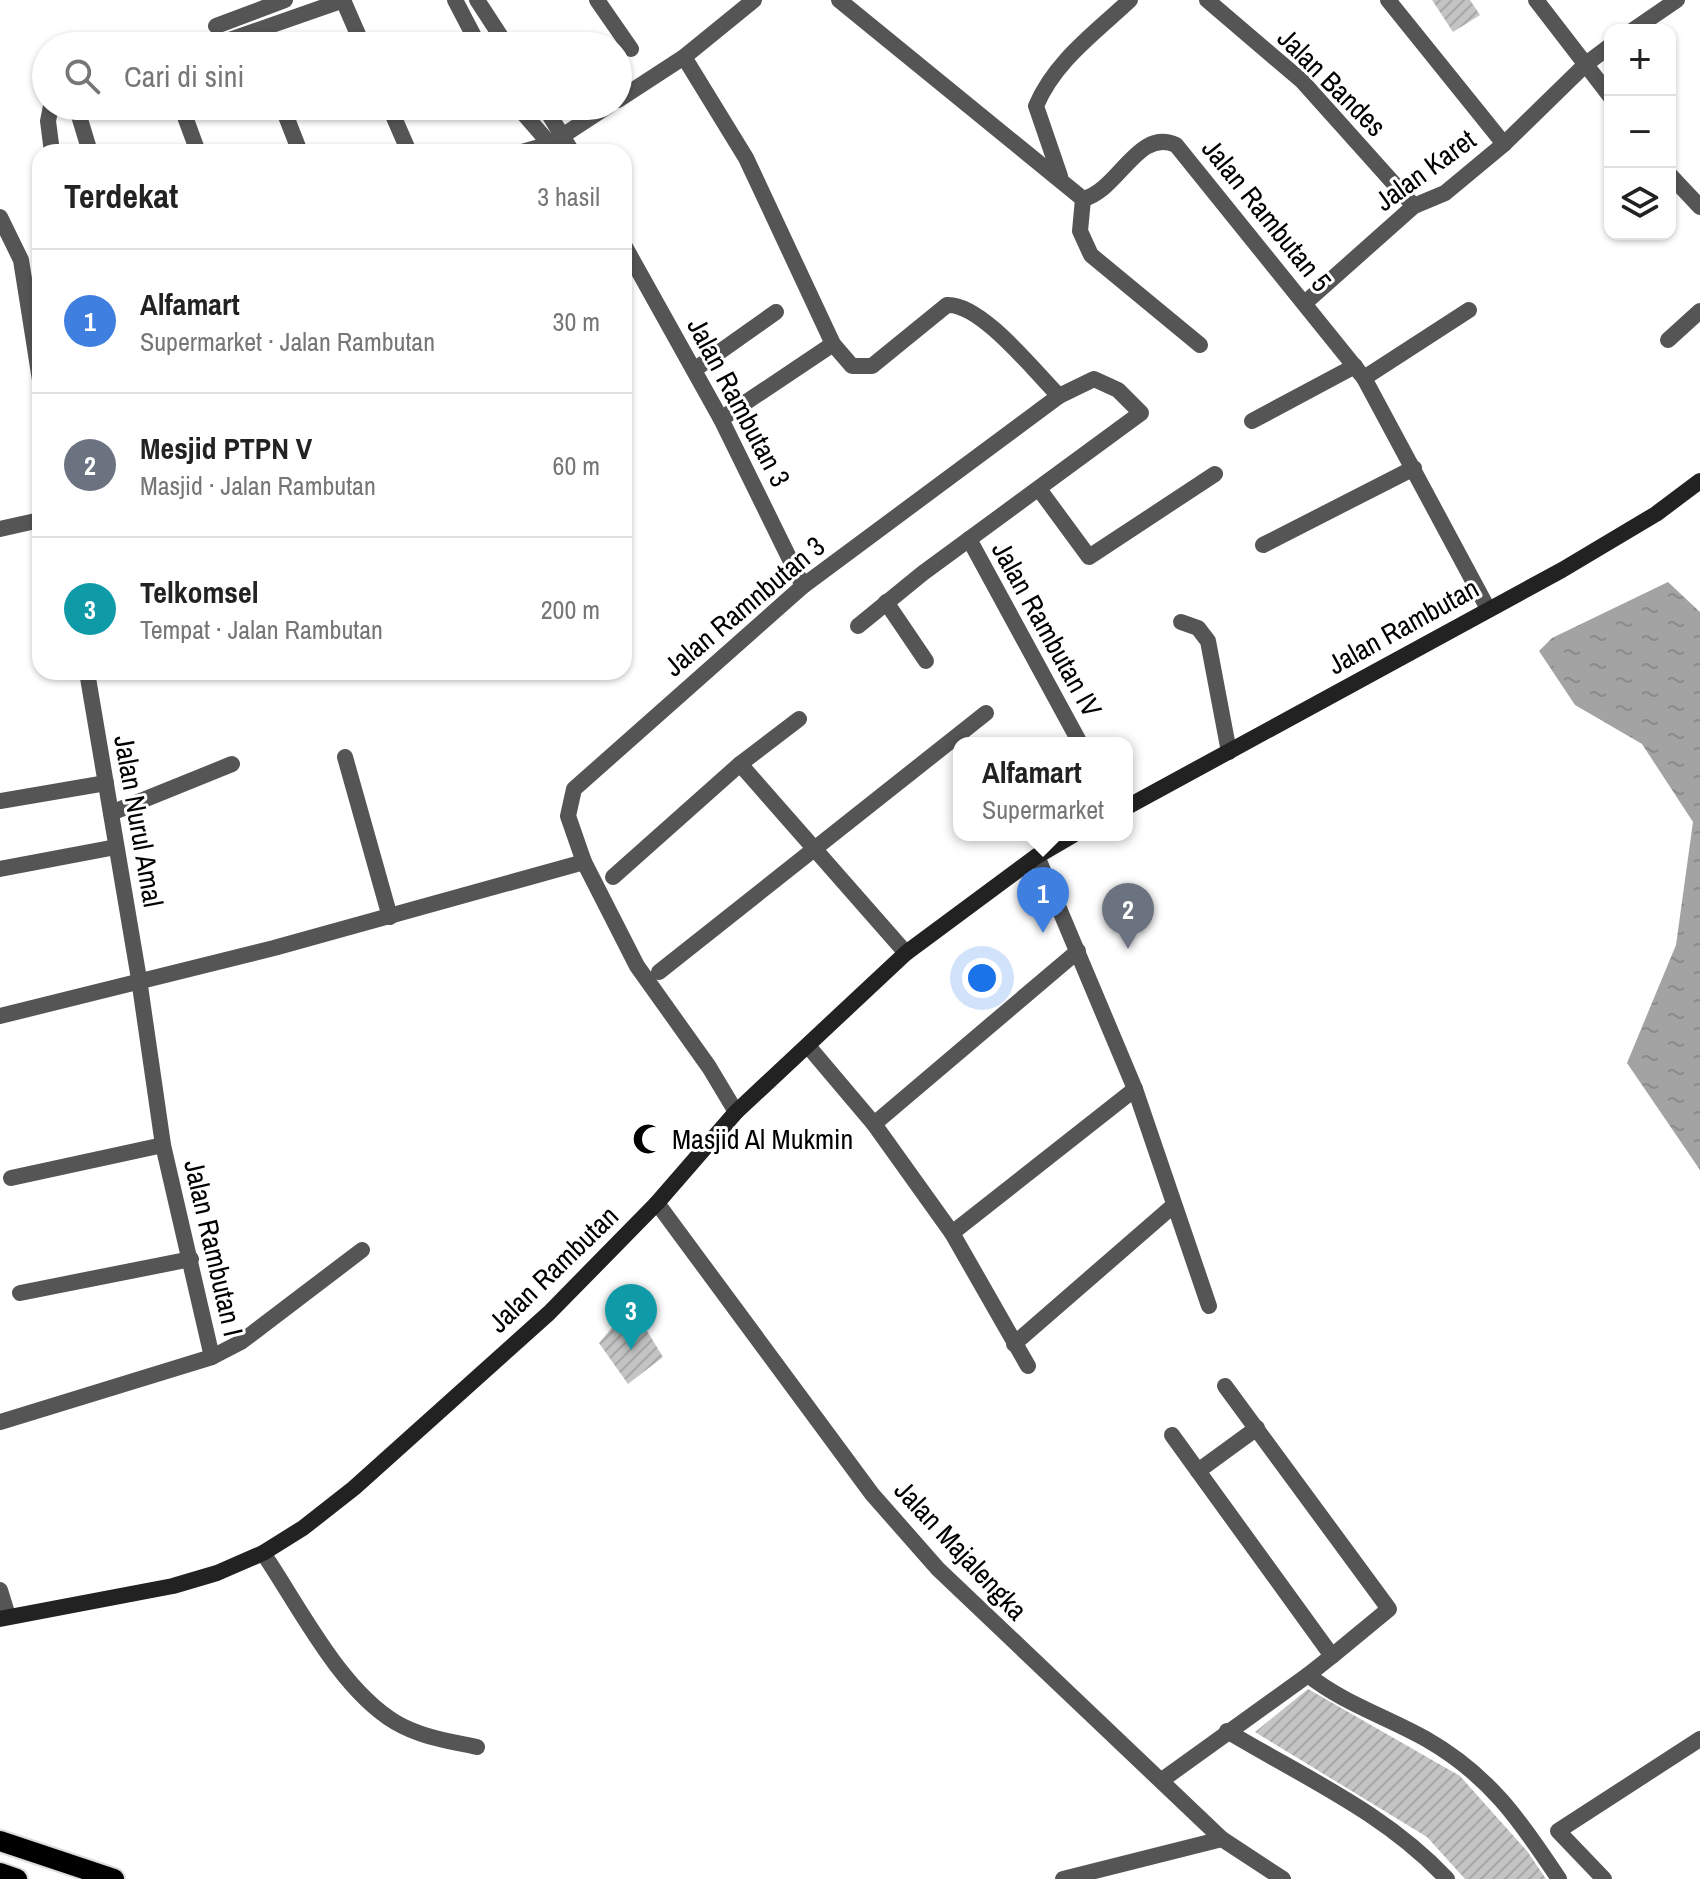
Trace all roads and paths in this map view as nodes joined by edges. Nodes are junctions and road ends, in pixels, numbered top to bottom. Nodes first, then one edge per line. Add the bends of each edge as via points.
1 (285, 0) edge
2 (344, 0) edge
3 (455, 0) edge
4 (597, 0) edge
5 (754, 0) edge
6 (839, 0) edge
7 (1130, 0) edge
8 (1207, 0) edge
9 (1388, 0) edge
10 (1536, 0) edge
11 (1677, 0) edge
12 (480, 1) edge
13 (1642, 24) edge
14 (216, 26) dead end
15 (273, 32) edge
16 (357, 32) edge
17 (472, 32) edge
18 (499, 32) edge
19 (619, 32) edge
20 (1604, 50) edge
21 (684, 57) junction
22 (1586, 64) junction
23 (1604, 88) edge
24 (632, 91) edge
25 (48, 120) edge
26 (80, 120) edge
27 (186, 120) edge
28 (287, 120) edge
29 (395, 120) edge
30 (533, 120) edge
31 (549, 120) edge
32 (587, 120) edge
33 (556, 140) junction
34 (51, 144) edge
35 (88, 144) edge
36 (195, 144) edge
37 (297, 144) edge
38 (406, 144) edge
39 (545, 144) edge
40 (561, 144) edge
41 (1504, 144) junction
42 (1062, 179) junction
43 (1676, 181) edge
44 (1083, 199) junction
45 (1414, 206) junction
46 (1700, 207) edge
47 (0, 217) edge
48 (632, 259) edge
49 (1306, 302) junction
50 (1469, 310) dead end
51 (1700, 311) edge
52 (776, 312) dead end
53 (32, 329) edge
54 (1668, 340) dead end
55 (833, 344) junction
56 (1200, 345) dead end
57 (694, 370) junction
58 (1360, 372) junction
59 (1059, 396) junction
60 (721, 419) junction
61 (1252, 421) dead end
62 (1414, 468) junction
63 (1215, 474) dead end
64 (1700, 481) edge
65 (1039, 489) junction
66 (32, 522) edge
67 (0, 529) edge
68 (969, 539) junction
69 (1263, 545) dead end
70 (803, 586) junction
71 (886, 602) junction
72 (1487, 607) junction
73 (1181, 622) dead end
74 (858, 626) dead end
75 (926, 661) dead end
76 (88, 680) edge
77 (986, 713) dead end
78 (799, 719) dead end
79 (955, 737) edge
80 (1077, 737) edge
81 (953, 738) edge
82 (1229, 752) junction
83 (345, 757) dead end
84 (232, 764) dead end
85 (740, 764) junction
86 (106, 783) junction
87 (0, 801) edge
88 (1133, 804) edge
89 (111, 813) junction
90 (1063, 841) edge
91 (813, 846) junction
92 (116, 847) junction
93 (1037, 856) junction
94 (584, 862) junction
95 (0, 869) edge
96 (613, 877) dead end
97 (390, 917) junction
98 (1078, 951) junction
99 (906, 953) junction
100 (659, 972) dead end
101 (139, 979) junction
102 (0, 1016) edge
103 (808, 1046) junction
104 (1135, 1089) junction
105 (736, 1112) junction
106 (874, 1124) junction
107 (163, 1145) junction
108 (11, 1178) dead end
109 (657, 1203) junction
110 (1174, 1205) junction
111 (952, 1233) junction
112 (362, 1250) dead end
113 (191, 1259) junction
114 (20, 1293) dead end
115 (1209, 1306) dead end
116 (1014, 1344) junction
117 (212, 1357) junction
118 (1028, 1366) dead end
119 (1225, 1386) dead end
120 (0, 1422) edge
121 (1257, 1428) junction
122 (1172, 1435) dead end
123 (1198, 1471) junction
124 (263, 1553) junction
125 (0, 1590) edge
126 (4, 1618) edge
127 (1332, 1656) junction
128 (1308, 1675) junction
129 (1227, 1731) junction
130 (1700, 1739) edge
131 (477, 1747) dead end
132 (1162, 1780) junction
133 (1222, 1839) junction
134 (0, 1841) edge
135 (0, 1873) edge
136 (17, 1879) edge
137 (114, 1879) edge
138 (1063, 1879) edge
139 (1283, 1879) edge
140 (1447, 1879) edge
141 (1559, 1879) edge
142 (1604, 1879) edge

1 - 14 street
2 - 15 street
2 - 16 street
3 - 17 street
4 - 19 street
5 - 21 street
6 - 42 street
7 - 42 street via 1060,64 1036,106
8 - 45 street, Jalan Bandes via 1302,81
9 - 41 street
10 - 22 street
11 - 13 street
12 - 18 street
20 - 22 street, Jalan Karet
21 - 24 street
21 - 55 street via 746,158
22 - 23 street
22 - 41 street, Jalan Karet
25 - 34 street
26 - 35 street
27 - 36 street
28 - 37 street
29 - 38 street
30 - 33 street
31 - 33 street
32 - 33 street
33 - 39 street
33 - 40 street
41 - 45 street, Jalan Karet via 1445,193
42 - 44 street
43 - 46 street
44 - 49 street, Jalan Rambutan 5 via 1106,188 1149,143 1165,140 1182,152
44 - 56 street via 1080,231 1091,255
45 - 49 street, Jalan Karet
47 - 53 street via 21,260
48 - 57 street, Jalan Rambutan 3
49 - 58 street, Jalan Rambutan 5
50 - 58 street
51 - 54 street
52 - 57 street
55 - 59 street via 852,366 872,366 947,305 956,304 979,316
55 - 60 street
57 - 60 street, Jalan Rambutan 3
58 - 61 street
58 - 62 street, Jalan Rambutan 5
59 - 65 street, Jalan Ramnbutan 3 via 1094,379 1118,390 1141,413
59 - 70 street, Jalan Ramnbutan 3
60 - 70 street, Jalan Rambutan 3
62 - 69 street
62 - 72 street, Jalan Rambutan 5
63 - 65 street via 1089,557
64 - 72 main road, Jalan Rambutan via 1602,546
65 - 68 street
66 - 67 street
68 - 71 street
68 - 80 street, Jalan Rambutan IV
70 - 94 street, Jalan Ramnbutan 3 via 580,782 567,810
71 - 74 street
71 - 75 street
72 - 82 main road, Jalan Rambutan
73 - 82 street via 1198,628 1208,641
76 - 86 street, Jalan Nurul Amal
77 - 79 street
78 - 85 street
81 - 91 street
82 - 88 main road, Jalan Rambutan
83 - 97 street
84 - 89 street
85 - 91 street
85 - 96 street
86 - 87 street
86 - 89 street, Jalan Nurul Amal
89 - 92 street, Jalan Nurul Amal
90 - 93 main road, Jalan Rambutan
91 - 99 street
91 - 100 street
92 - 95 street
92 - 101 street, Jalan Nurul Amal
93 - 98 street
93 - 99 main road, Jalan Rambutan
94 - 97 street
94 - 105 street, Jalan Ramnbutan 3 via 637,966
97 - 101 street
98 - 104 street
98 - 106 street
99 - 103 main road, Jalan Rambutan
101 - 102 street
101 - 107 street, Jalan Rambutan I
103 - 105 main road, Jalan Rambutan
103 - 106 street
104 - 110 street
104 - 111 street
105 - 109 main road, Jalan Rambutan
106 - 111 street
107 - 108 street
107 - 113 street, Jalan Rambutan I
109 - 124 main road, Jalan Rambutan via 549,1313 354,1488
109 - 132 street, Jalan Majalengka via 902,1530 996,1627
110 - 115 street
110 - 116 street
111 - 116 street
112 - 117 street via 241,1342
113 - 114 street
113 - 117 street, Jalan Rambutan I
116 - 118 street
117 - 120 street, Jalan Rambutan I
119 - 121 street
121 - 123 street
121 - 127 street via 1389,1609
122 - 123 street
123 - 127 street
124 - 126 main road, Jalan Rambutan via 173,1586
124 - 131 street via 346,1678 369,1702 395,1722 425,1735
125 - 126 street
127 - 128 street
128 - 129 street
128 - 141 street via 1477,1772 1510,1807
129 - 132 street
129 - 140 street via 1384,1822
130 - 142 street via 1558,1831
132 - 133 street, Jalan Majalengka
133 - 138 street
133 - 139 street, Jalan Majalengka
134 - 137 main road
135 - 136 main road

